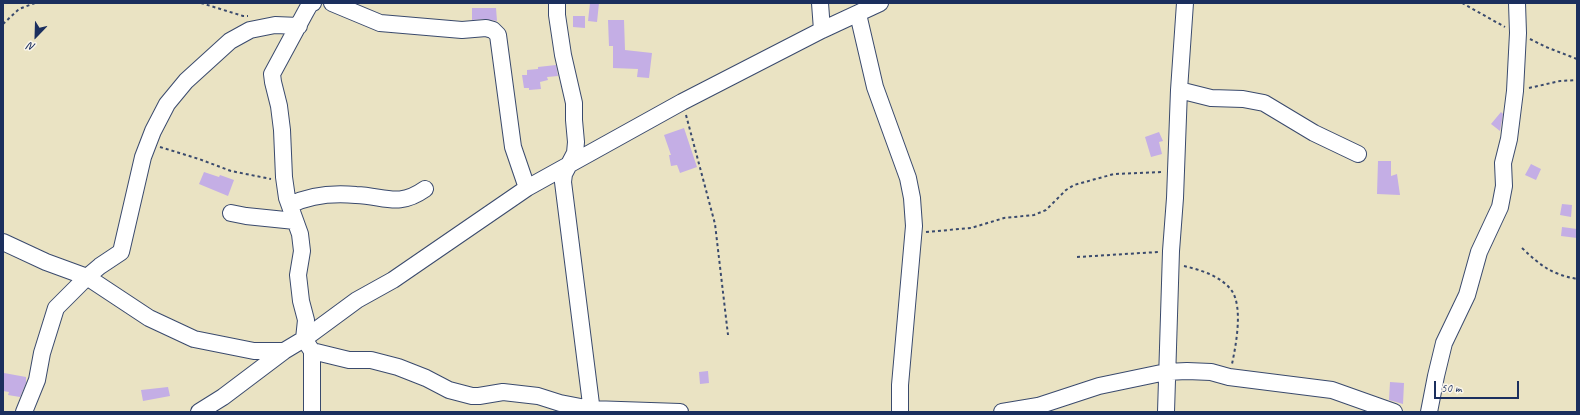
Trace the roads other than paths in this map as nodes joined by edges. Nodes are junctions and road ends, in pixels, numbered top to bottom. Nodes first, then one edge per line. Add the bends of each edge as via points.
1 (312, 3) edge
2 (332, 3) edge
3 (557, 3) edge
4 (820, 3) edge
5 (880, 3) edge
6 (1185, 3) edge
7 (1517, 3) edge
8 (858, 14) junction
9 (299, 26) junction
10 (822, 30) junction
11 (1179, 90) junction
12 (1358, 154) dead end
13 (568, 165) junction
14 (527, 188) junction
15 (425, 189) dead end
16 (290, 206) junction
17 (231, 213) dead end
18 (294, 221) junction
19 (3, 242) edge
20 (87, 277) junction
21 (308, 345) junction
22 (284, 352) junction
23 (1166, 372) junction
24 (592, 411) edge
25 (24, 412) edge
26 (199, 412) edge
27 (312, 412) edge
28 (680, 412) edge
29 (900, 412) edge
30 (1002, 412) edge
31 (1166, 412) edge
32 (1394, 412) edge
33 (1429, 412) edge

1 - 9 street
2 - 14 street via 380,23 493,30 498,35 513,147
3 - 13 street via 563,55 574,103 575,153
4 - 10 street
5 - 8 street
6 - 11 street
7 - 33 street via 1515,92 1503,164 1504,186 1500,207 1480,252 1467,295 1444,343
8 - 10 street
8 - 29 street via 875,87 908,178 912,198 914,226 900,385
9 - 16 street via 272,74 279,106 284,177
9 - 20 street via 275,25 250,30 230,41 186,81 166,104 143,157 121,252
10 - 13 street via 682,102
11 - 12 street via 1212,98 1264,103 1314,133
11 - 23 street
13 - 14 street
13 - 24 street via 563,182 564,200 573,252
14 - 21 street via 393,280 357,300
15 - 16 street via 402,201 333,194 298,201
16 - 18 street
17 - 18 street
18 - 21 street via 300,234 302,251 298,275
19 - 20 street
20 - 22 street via 149,318 194,339 254,351
20 - 25 street via 55,311 37,380
21 - 22 street
21 - 24 street via 349,360 371,360 398,367 449,390 472,396 503,392 538,396
21 - 27 street
22 - 26 street
23 - 30 street via 1099,386 1038,406
23 - 31 street
23 - 32 street via 1198,371 1332,390
24 - 28 street

